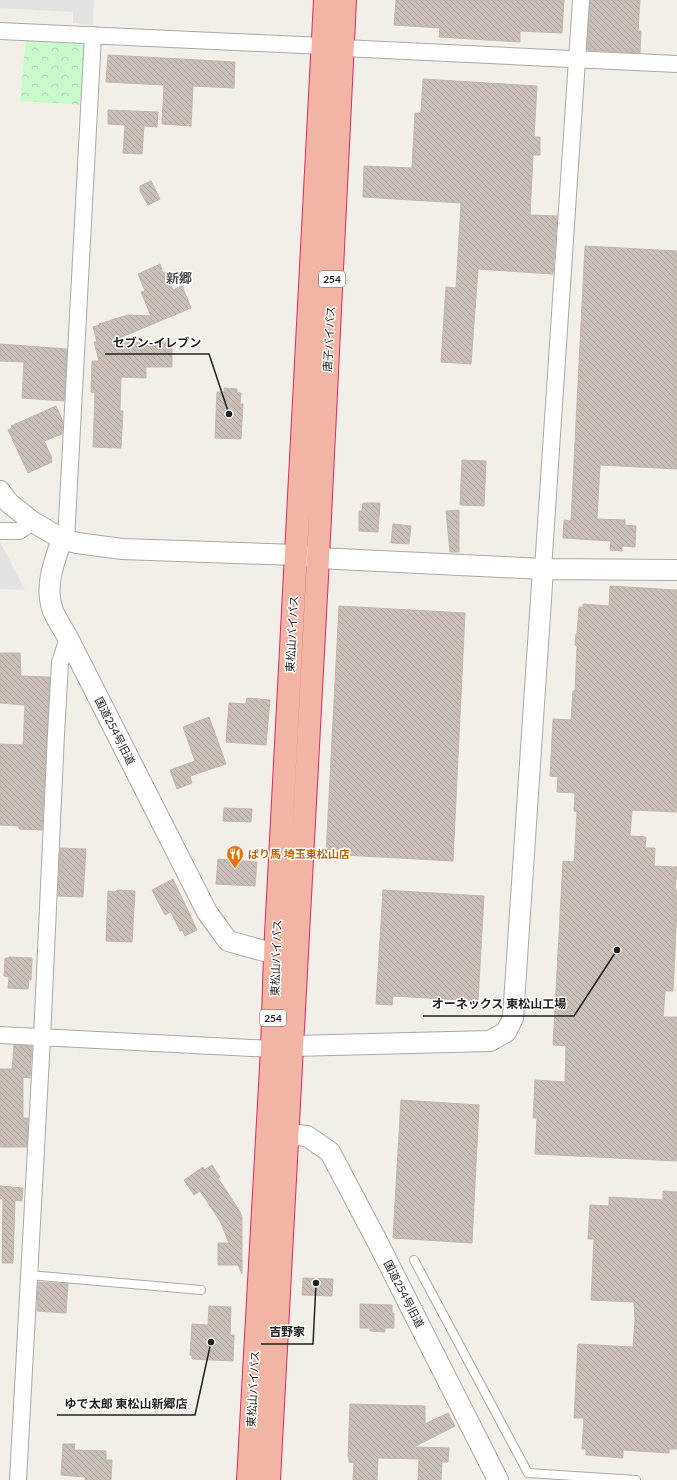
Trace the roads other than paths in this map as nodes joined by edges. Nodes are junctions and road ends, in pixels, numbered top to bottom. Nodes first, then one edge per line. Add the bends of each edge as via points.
1 (325, 0) edge
2 (346, 0) edge
3 (581, 0) edge
4 (0, 31) edge
5 (93, 35) junction
6 (333, 47) junction
7 (578, 59) junction
8 (677, 64) edge
9 (0, 491) edge
10 (33, 522) junction
11 (0, 530) edge
12 (64, 540) junction
13 (296, 555) junction
14 (318, 558) junction
15 (544, 569) junction
16 (677, 570) edge
17 (68, 638) junction
18 (275, 954) junction
19 (0, 1035) edge
20 (42, 1038) junction
21 (282, 1048) junction
22 (287, 1134) junction
23 (414, 1260) dead end
24 (29, 1275) junction
25 (201, 1290) dead end
26 (18, 1480) edge
27 (248, 1480) edge
28 (269, 1480) edge
29 (498, 1480) edge
30 (636, 1480) edge

1 - 6 highway, 唐子バイパス / 254
2 - 6 highway, 唐子バイパス / 254
3 - 7 street
4 - 5 street
5 - 6 street
5 - 12 street
6 - 7 street
6 - 13 highway, 唐子バイパス / 254
6 - 14 highway, 唐子バイパス / 254
7 - 8 street
7 - 15 street
9 - 10 street via 9,503
10 - 11 street via 19,531
10 - 12 street
12 - 13 street via 122,549
12 - 17 street, 国道254号旧道 via 53,569 50,600 53,612
13 - 14 street
13 - 18 highway, 東松山バイパス / 254
14 - 15 street
14 - 21 highway, 東松山バイパス / 254
15 - 16 street
15 - 21 street via 513,1018 506,1032 490,1041
17 - 18 street, 国道254号旧道 via 207,912 228,941
17 - 20 street via 60,663
18 - 21 highway, 東松山バイパス / 254
19 - 20 street
20 - 21 street
20 - 24 street
21 - 22 highway, 東松山バイパス / 254
21 - 27 highway, 東松山バイパス / 254
22 - 28 highway, 東松山バイパス / 254
22 - 29 street, 国道254号旧道 via 307,1136 330,1152
23 - 30 lane via 528,1473
24 - 25 lane
24 - 26 street

